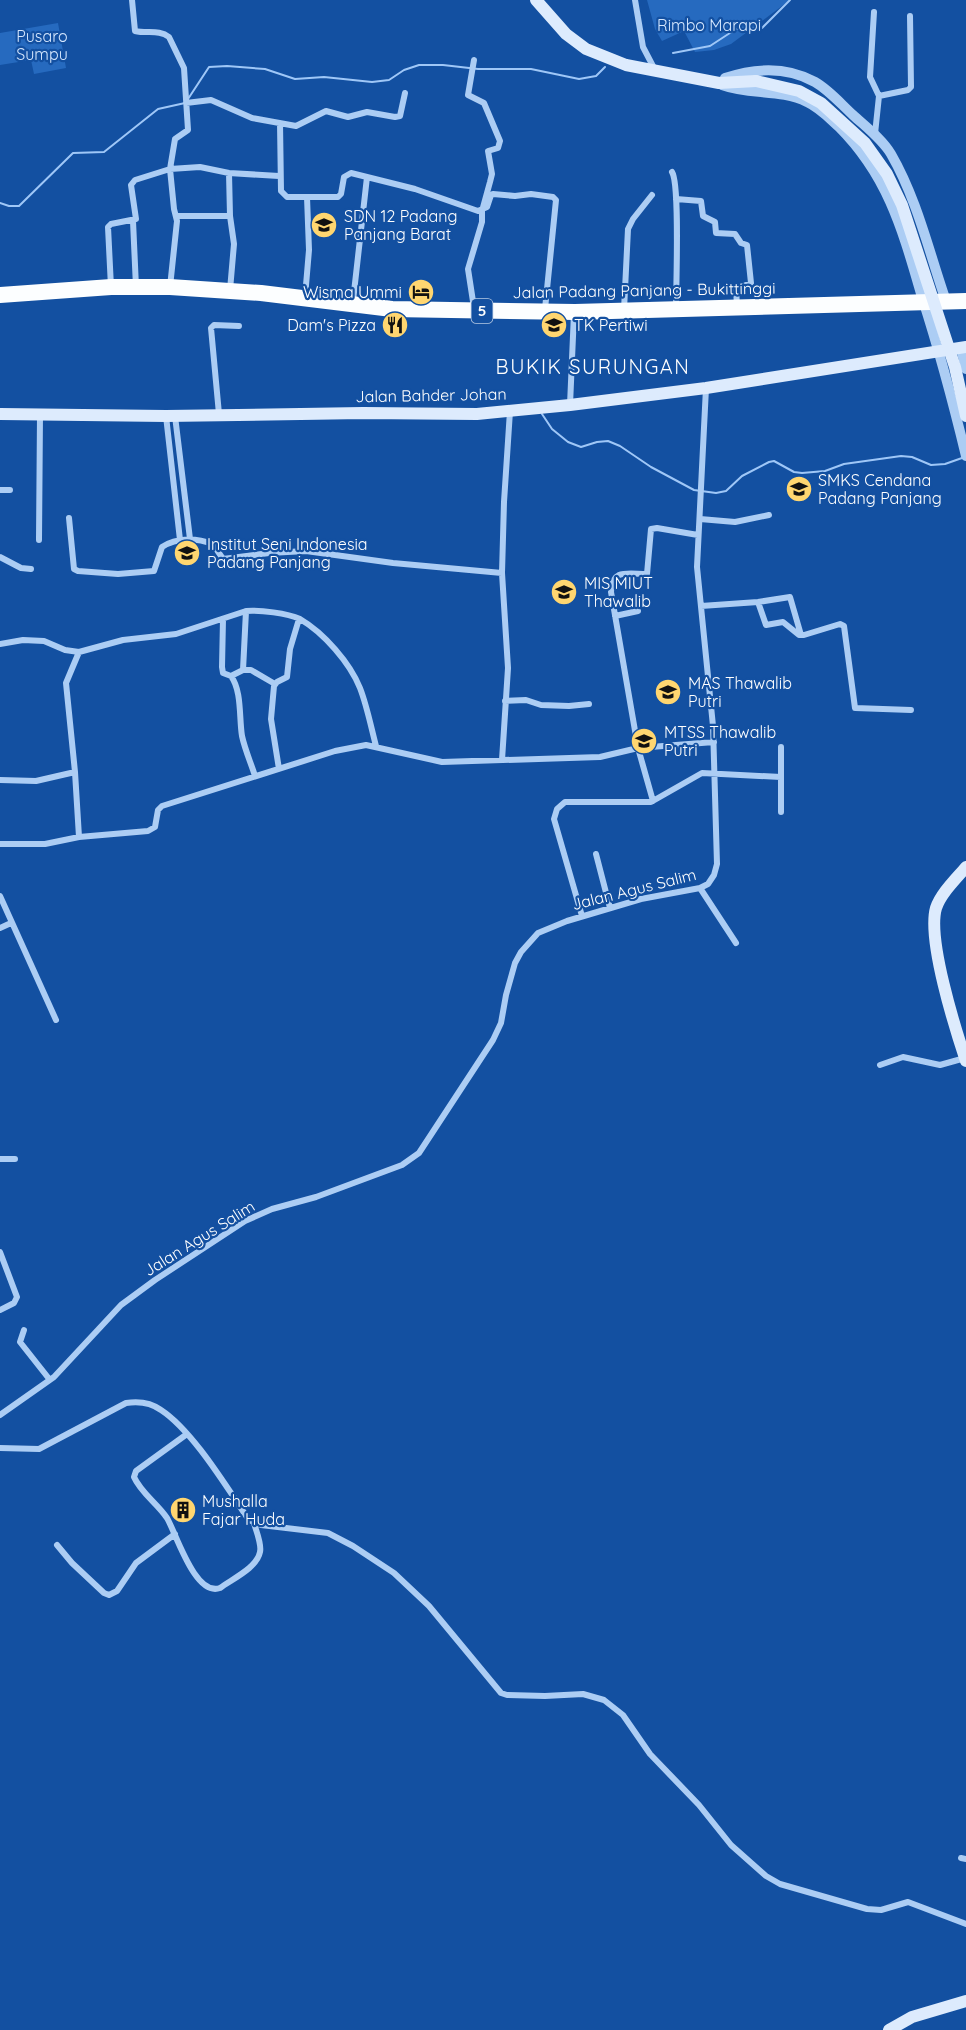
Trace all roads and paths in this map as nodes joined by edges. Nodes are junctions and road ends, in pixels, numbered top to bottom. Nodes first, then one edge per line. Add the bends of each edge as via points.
1 (132, 0) edge
2 (536, 0) edge
3 (635, 0) edge
4 (873, 12) dead end
5 (910, 16) dead end
6 (474, 60) dead end
7 (655, 70) junction
8 (756, 79) junction
9 (718, 81) junction
10 (405, 93) dead end
11 (879, 96) junction
12 (186, 103) junction
13 (279, 123) junction
14 (874, 135) junction
15 (170, 169) junction
16 (672, 172) dead end
17 (229, 173) junction
18 (279, 176) junction
19 (367, 177) junction
20 (652, 195) dead end
21 (307, 197) junction
22 (676, 199) junction
23 (482, 211) junction
24 (176, 216) junction
25 (230, 216) junction
26 (133, 221) junction
27 (111, 287) junction
28 (136, 287) junction
29 (170, 287) junction
30 (230, 291) junction
31 (0, 295) edge
32 (305, 297) junction
33 (924, 301) junction
34 (946, 301) junction
35 (966, 301) edge
36 (353, 304) junction
37 (737, 307) junction
38 (676, 309) junction
39 (474, 311) junction
40 (544, 311) junction
41 (624, 311) junction
42 (574, 312) junction
43 (238, 326) dead end
44 (964, 348) edge
45 (940, 352) junction
46 (966, 369) edge
47 (706, 388) junction
48 (966, 393) edge
49 (570, 405) junction
50 (510, 410) junction
51 (0, 414) edge
52 (40, 414) junction
53 (219, 414) junction
54 (171, 416) junction
55 (966, 416) edge
56 (966, 456) edge
57 (0, 490) edge
58 (10, 490) dead end
59 (769, 515) dead end
60 (69, 518) dead end
61 (700, 519) junction
62 (699, 536) junction
63 (190, 539) junction
64 (39, 540) dead end
65 (180, 540) junction
66 (0, 557) edge
67 (31, 569) dead end
68 (502, 573) junction
69 (758, 602) junction
70 (701, 606) junction
71 (246, 611) junction
72 (638, 611) dead end
73 (615, 616) junction
74 (223, 619) junction
75 (299, 619) junction
76 (801, 635) junction
77 (0, 644) edge
78 (79, 652) junction
79 (243, 670) junction
80 (231, 676) junction
81 (275, 684) junction
82 (506, 701) junction
83 (589, 704) dead end
84 (911, 710) dead end
85 (714, 742) junction
86 (376, 746) junction
87 (781, 747) dead end
88 (638, 748) junction
89 (502, 760) junction
90 (279, 769) junction
91 (75, 772) junction
92 (716, 773) junction
93 (255, 777) junction
94 (781, 777) junction
95 (0, 780) edge
96 (653, 801) junction
97 (781, 812) dead end
98 (79, 837) junction
99 (0, 844) edge
100 (596, 854) dead end
101 (966, 867) edge
102 (700, 888) junction
103 (0, 896) edge
104 (610, 908) junction
105 (582, 916) junction
106 (11, 923) junction
107 (0, 928) edge
108 (736, 943) dead end
109 (56, 1020) dead end
110 (966, 1059) edge
111 (880, 1065) dead end
112 (15, 1159) dead end
113 (0, 1160) edge
114 (0, 1252) edge
115 (0, 1310) edge
116 (24, 1330) dead end
117 (50, 1380) junction
118 (0, 1415) edge
119 (187, 1434) junction
120 (0, 1449) edge
121 (254, 1523) junction
122 (175, 1534) junction
123 (57, 1545) dead end
124 (966, 1924) edge
125 (966, 2001) edge
126 (889, 2030) edge

1 - 12 street via 135,31 162,32 169,37 184,68
2 - 7 main road via 566,34 586,49 626,65
3 - 7 street via 643,47
4 - 11 street via 870,77
5 - 11 street via 911,87
6 - 23 street via 468,95 484,103 500,141 498,148 488,151 492,174
7 - 9 main road
8 - 9 main road
8 - 48 main road via 793,84 816,93 868,138 882,156 907,203
8 - 55 main road, bridge via 814,98 865,143 887,174 902,205 955,368
9 - 14 street via 760,69 806,78 826,90
9 - 33 street via 734,88 806,102 826,114 849,137 879,178 896,211
10 - 13 street via 400,116 367,112 348,117 326,111 299,125
11 - 14 street
12 - 13 street via 211,100 252,118
12 - 15 street via 188,130 175,140
13 - 18 street
14 - 34 street via 890,154 908,189
15 - 17 street via 204,167
15 - 24 street
15 - 26 street via 132,182 137,217
16 - 22 street
17 - 18 street
17 - 25 street
18 - 21 street via 282,194
19 - 21 street via 348,173 340,195
19 - 23 street
19 - 36 street
20 - 41 street via 628,229
21 - 32 street via 309,250
22 - 37 street via 701,201 703,216 715,222 716,233 735,234 747,245 751,283 736,289
22 - 38 street
23 - 39 street via 468,269
23 - 40 street via 493,194 555,198
24 - 25 street
24 - 29 street
25 - 30 street via 234,244
26 - 27 street via 108,227
26 - 28 street
27 - 28 highway, Jalan Padang Panjang - Bukittinggi / 5
27 - 31 highway, Jalan Padang Panjang - Bukittinggi / 5
28 - 29 highway, Jalan Padang Panjang - Bukittinggi / 5
29 - 30 highway, Jalan Padang Panjang - Bukittinggi / 5
30 - 32 highway, Jalan Padang Panjang - Bukittinggi / 5
32 - 36 highway, Jalan Padang Panjang - Bukittinggi / 5
33 - 34 highway, Jalan Padang Panjang - Bukittinggi / 5
33 - 37 highway, Jalan Padang Panjang - Bukittinggi / 5
33 - 45 street
34 - 35 highway, Jalan Padang Panjang - Bukittinggi / 5
36 - 39 highway, Jalan Padang Panjang - Bukittinggi / 5
37 - 38 highway, Jalan Padang Panjang - Bukittinggi / 5
38 - 41 highway, Jalan Padang Panjang - Bukittinggi / 5
39 - 40 highway, Jalan Padang Panjang - Bukittinggi / 5
40 - 42 highway, Jalan Padang Panjang - Bukittinggi / 5
41 - 42 highway, Jalan Padang Panjang - Bukittinggi / 5
42 - 49 street
43 - 53 street via 211,328
44 - 45 main road, Jalan Bahder Johan
44 - 46 street
45 - 47 main road, Jalan Bahder Johan
45 - 56 street
47 - 49 main road, Jalan Bahder Johan
47 - 61 street, Jalan Agus Salim
49 - 50 main road, Jalan Bahder Johan
50 - 53 main road, Jalan Bahder Johan via 477,414
50 - 68 street
51 - 52 main road, Jalan Bahder Johan
52 - 54 main road, Jalan Bahder Johan
52 - 64 street
53 - 54 main road, Jalan Bahder Johan
54 - 63 street
54 - 65 street
57 - 58 street
59 - 61 street via 735,522
60 - 65 street via 74,569 78,571 154,571 162,548
61 - 62 street, Jalan Agus Salim
62 - 70 street, Jalan Agus Salim via 696,567
62 - 73 street via 651,529 647,574 622,574 612,582
63 - 65 street
63 - 68 street via 213,544 223,559 306,550
66 - 67 street
68 - 82 street via 508,668
69 - 70 street
69 - 76 street via 766,625 783,622
69 - 76 street via 790,597
70 - 85 street, Jalan Agus Salim
71 - 74 street
71 - 75 street
71 - 79 street
72 - 73 street
73 - 88 street
74 - 78 street via 176,634 123,640
74 - 80 street via 222,668 223,673
75 - 81 street via 287,676
75 - 86 street via 323,637 353,675
76 - 84 street via 844,626 855,708
77 - 78 street via 44,641
78 - 91 street via 66,683
79 - 80 street
79 - 81 street via 251,670
80 - 93 street via 243,740
81 - 90 street via 272,719
82 - 83 street via 560,706
82 - 89 street
85 - 88 street
85 - 92 street, Jalan Agus Salim
86 - 89 street via 442,762
86 - 90 street via 335,750
87 - 94 street
88 - 89 street via 600,757
88 - 96 street
90 - 93 street
91 - 95 street via 36,781
91 - 98 street
92 - 94 street
92 - 96 street via 702,773
92 - 102 street, Jalan Agus Salim via 717,864 711,880
93 - 98 street via 162,806 155,827 148,831
94 - 97 street
96 - 105 street via 571,801 557,809 555,825
98 - 99 street via 45,844
100 - 104 street
101 - 110 main road via 943,895 936,908 934,926 953,1020
102 - 104 street, Jalan Agus Salim
102 - 108 street
103 - 106 street
104 - 105 street, Jalan Agus Salim
105 - 117 street, Jalan Agus Salim via 538,933 521,952 493,1040 419,1153 402,1165 245,1221 122,1305
106 - 107 street
106 - 109 street
110 - 111 street via 937,1065 903,1057
112 - 113 street
114 - 115 street via 16,1297 14,1303
116 - 117 street via 20,1342
117 - 118 street, Jalan Agus Salim
119 - 120 street via 162,1410 135,1402 126,1403 39,1449
119 - 121 street
119 - 122 street via 134,1474
121 - 122 street via 260,1554 249,1568 216,1590 190,1569
121 - 124 street via 327,1533 394,1573 429,1606 501,1693 583,1694 615,1707 650,1754 731,1845 773,1881 867,1909 913,1903
122 - 123 street via 136,1563 117,1591 109,1595
125 - 126 main road via 912,2017

